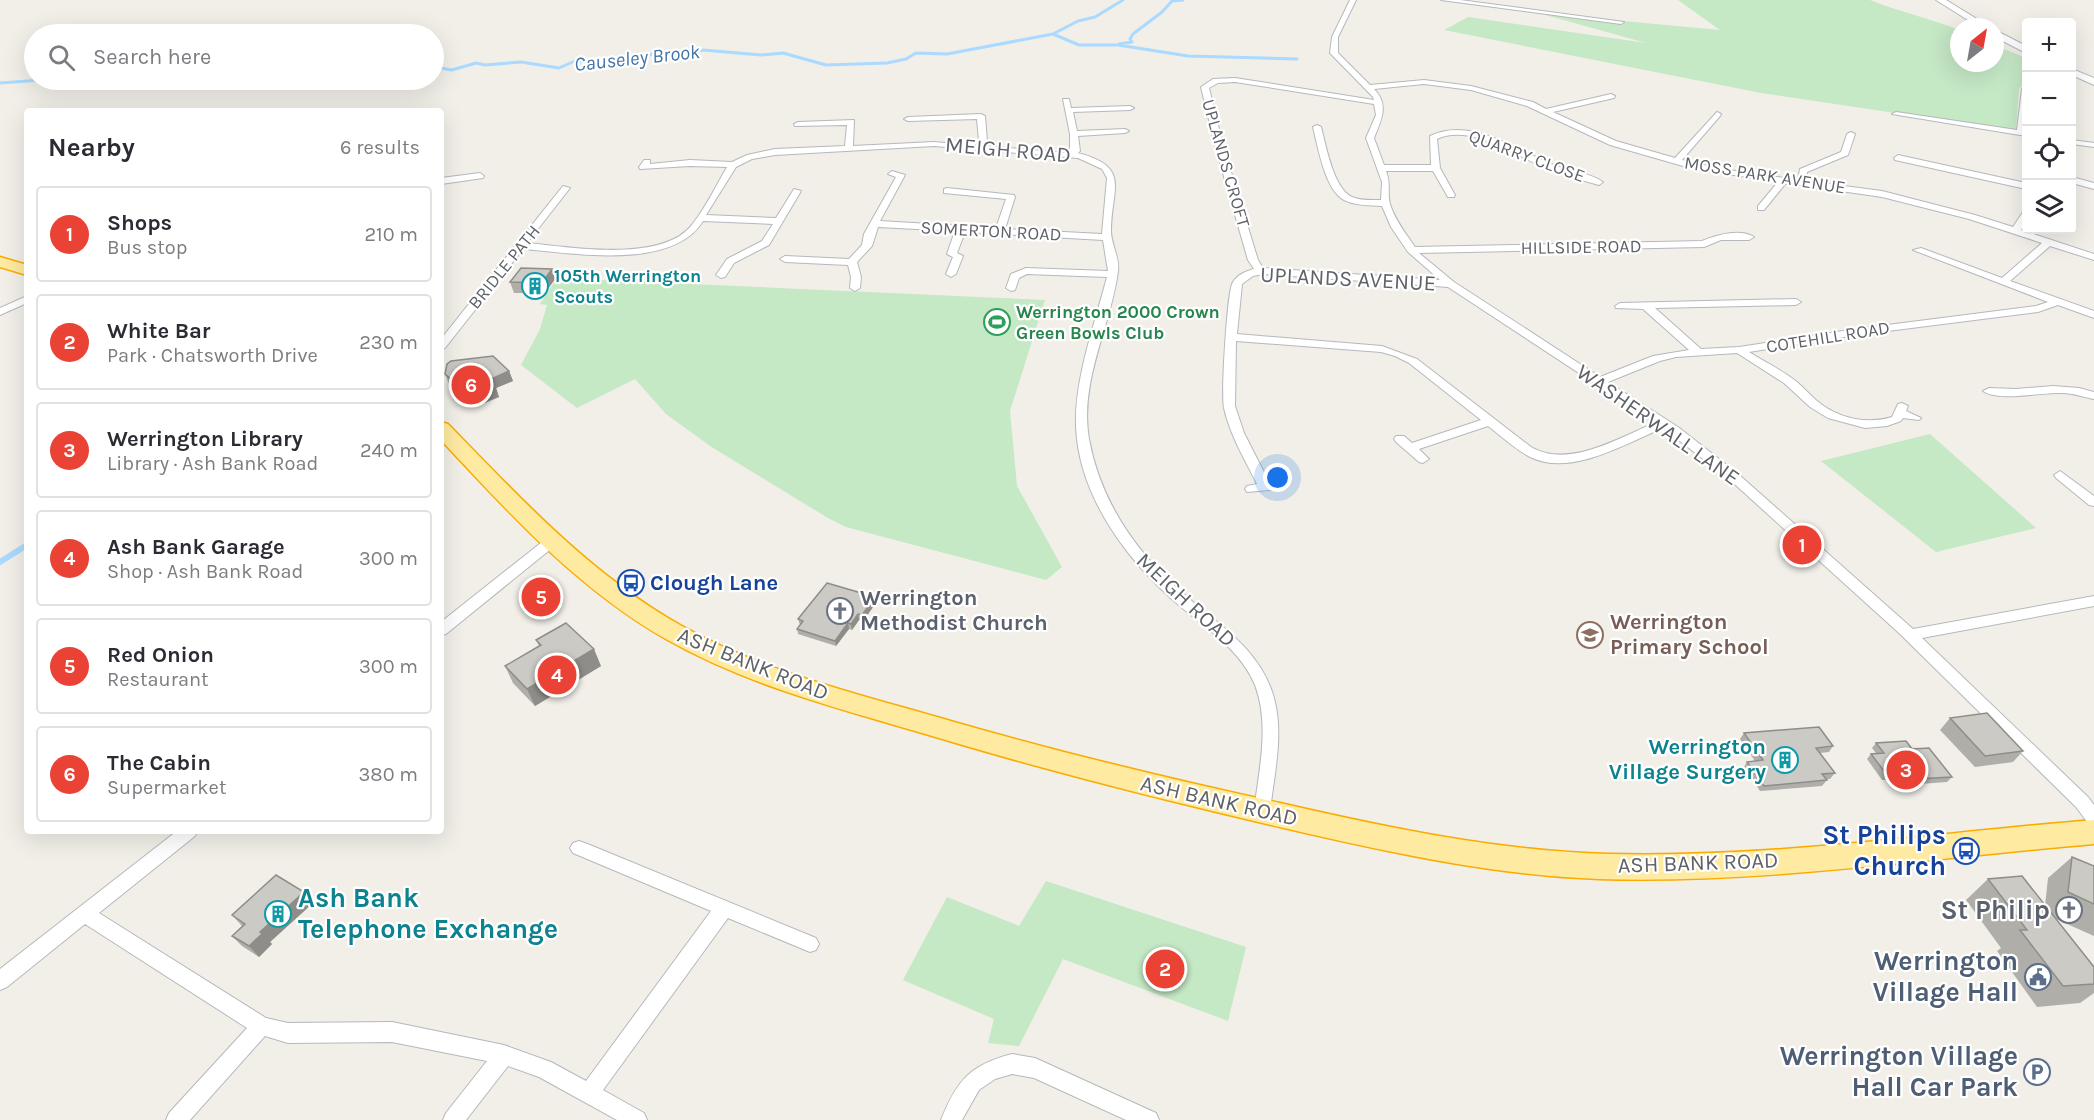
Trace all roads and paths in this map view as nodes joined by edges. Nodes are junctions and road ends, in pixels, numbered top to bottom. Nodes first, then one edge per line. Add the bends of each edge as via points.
1 (1353, 0) edge
2 (1444, 0) edge
3 (1940, 0) edge
4 (1970, 18) edge
5 (1621, 22) dead end
6 (2004, 38) edge
7 (2022, 48) edge
8 (2076, 74) edge
9 (2094, 82) edge
10 (1368, 87) junction
11 (1611, 96) dead end
12 (1380, 103) junction
13 (1130, 108) dead end
14 (1546, 111) junction
15 (1717, 114) dead end
16 (1896, 114) dead end
17 (908, 119) dead end
18 (798, 124) dead end
19 (1317, 127) dead end
20 (1125, 131) dead end
21 (1074, 134) junction
22 (2022, 134) edge
23 (1838, 135) dead end
24 (2076, 145) edge
25 (2094, 145) edge
26 (977, 148) junction
27 (849, 149) junction
28 (1073, 155) junction
29 (1898, 158) dead end
30 (1677, 161) junction
31 (647, 162) dead end
32 (733, 165) junction
33 (1382, 168) junction
34 (1436, 168) junction
35 (892, 174) dead end
36 (480, 176) dead end
37 (444, 180) edge
38 (1784, 180) junction
39 (2076, 181) edge
40 (1599, 182) dead end
41 (1802, 182) junction
42 (2022, 185) edge
43 (2094, 186) edge
44 (566, 188) dead end
45 (797, 191) dead end
46 (947, 191) dead end
47 (1451, 195) dead end
48 (1385, 203) junction
49 (1761, 208) dead end
50 (701, 218) junction
51 (2022, 220) edge
52 (780, 221) junction
53 (876, 224) junction
54 (961, 229) junction
55 (2016, 230) junction
56 (1000, 231) junction
57 (1106, 237) junction
58 (1749, 237) dead end
59 (2049, 242) junction
60 (522, 246) junction
61 (1412, 250) junction
62 (1918, 250) dead end
63 (2094, 257) edge
64 (785, 259) dead end
65 (0, 262) edge
66 (852, 262) junction
67 (24, 269) edge
68 (1261, 272) junction
69 (721, 274) dead end
70 (951, 274) dead end
71 (1113, 274) junction
72 (2004, 280) junction
73 (1450, 284) junction
74 (855, 288) dead end
75 (1011, 288) dead end
76 (24, 300) edge
77 (2060, 301) junction
78 (1796, 302) dead end
79 (1620, 306) dead end
80 (1646, 306) junction
81 (0, 312) edge
82 (2094, 315) edge
83 (1232, 337) junction
84 (444, 342) edge
85 (1739, 350) junction
86 (1699, 352) junction
87 (1598, 382) junction
88 (1989, 392) dead end
89 (2094, 396) edge
90 (1915, 418) dead end
91 (1490, 421) junction
92 (1663, 424) junction
93 (444, 431) edge
94 (1400, 439) dead end
95 (1411, 448) junction
96 (1424, 459) dead end
97 (2060, 475) dead end
98 (1279, 485) dead end
99 (1265, 487) junction
100 (1251, 489) dead end
101 (2094, 502) edge
102 (552, 541) junction
103 (2094, 602) edge
104 (444, 628) edge
105 (1911, 635) junction
106 (1262, 811) junction
107 (2094, 818) edge
108 (2094, 832) edge
109 (185, 834) edge
110 (579, 848) dead end
111 (723, 910) junction
112 (86, 914) junction
113 (810, 944) dead end
114 (0, 981) edge
115 (262, 1026) junction
116 (504, 1055) junction
117 (589, 1092) junction
118 (176, 1120) edge
119 (453, 1120) edge
120 (637, 1120) edge
121 (951, 1120) edge
122 (1149, 1120) edge

1 - 10 street via 1335,37 1334,53
2 - 5 street
3 - 4 street
6 - 7 street
8 - 9 street
10 - 12 street
10 - 14 street, MOSS PARK AVENUE via 1451,84 1512,98
11 - 14 street
12 - 33 street, WASHERWALL LANE via 1380,115 1370,138
12 - 68 street, UPLANDS CROFT via 1240,80 1221,80 1205,87 1253,260
13 - 21 street via 1067,106
14 - 30 street, MOSS PARK AVENUE via 1597,137
15 - 30 street
16 - 22 street
17 - 26 street via 981,116 983,141
18 - 27 street via 850,122
19 - 48 street via 1340,192 1358,201
20 - 21 street
21 - 28 street
23 - 41 street via 1850,136 1845,153 1803,171
24 - 25 street
26 - 27 street, MEIGH ROAD via 934,144
26 - 28 street, MEIGH ROAD
27 - 32 street, MEIGH ROAD via 775,152
28 - 57 street, MEIGH ROAD via 1095,161 1110,174
29 - 42 street
30 - 38 street, MOSS PARK AVENUE
31 - 32 street via 644,167
32 - 50 street
33 - 34 street
33 - 48 street, WASHERWALL LANE
34 - 40 street, QUARRY CLOSE via 1433,138 1461,132
34 - 47 street
35 - 53 street via 902,175
36 - 37 street
38 - 41 street, MOSS PARK AVENUE
38 - 49 street
39 - 43 street
41 - 55 street, MOSS PARK AVENUE via 1882,194
44 - 60 street, BRIDLE PATH
45 - 52 street
46 - 56 street via 1011,197
48 - 61 street, WASHERWALL LANE
50 - 52 street
50 - 60 street via 681,240 651,250
51 - 55 street
52 - 69 street via 766,243 729,261
53 - 54 street, SOMERTON ROAD
53 - 66 street via 867,246
54 - 56 street, SOMERTON ROAD
54 - 70 street via 952,254 958,256
55 - 59 street, MOSS PARK AVENUE
56 - 57 street, SOMERTON ROAD
57 - 71 street, MEIGH ROAD
58 - 61 street, HILLSIDE ROAD via 1720,237 1704,244
59 - 63 street, MOSS PARK AVENUE
59 - 72 street
60 - 84 street, BRIDLE PATH
61 - 73 street, WASHERWALL LANE
62 - 72 street
64 - 66 street
65 - 67 highway
66 - 74 street
68 - 73 street, UPLANDS AVENUE
68 - 83 street, UPLANDS AVENUE via 1245,276 1237,284
71 - 75 street via 1026,271 1015,276
71 - 106 street, MEIGH ROAD via 1081,400 1085,457 1110,518 1140,561 1227,636 1250,662 1263,685 1270,737
72 - 77 street
73 - 87 street, WASHERWALL LANE
76 - 81 street
77 - 82 street
77 - 85 street, COTEHILL ROAD via 2038,309
78 - 80 street
79 - 80 street
80 - 86 street
83 - 91 street via 1391,351 1413,361
83 - 99 street via 1229,406
85 - 86 street, COTEHILL ROAD
85 - 90 street via 1793,384 1815,406 1833,416 1879,424 1897,419 1900,410
86 - 87 street, COTEHILL ROAD via 1657,358
87 - 92 street, WASHERWALL LANE
88 - 89 street via 2005,395 2055,388
91 - 92 street via 1533,453 1563,460 1581,457
91 - 95 street
92 - 105 street, WASHERWALL LANE via 1733,476
93 - 102 highway, ASH BANK ROAD
94 - 95 street
95 - 96 street
97 - 101 street
98 - 99 street
99 - 100 street
102 - 104 street
102 - 106 highway, ASH BANK ROAD via 618,598 674,632 758,671 1015,750
103 - 105 street
105 - 107 street, WASHERWALL LANE
106 - 108 highway, ASH BANK ROAD via 1486,857 1663,868
109 - 112 street
110 - 111 street
111 - 113 street
111 - 117 street
112 - 114 street
112 - 115 street
115 - 116 street via 288,1033 392,1032
115 - 118 street
116 - 117 street via 544,1069
116 - 119 street
117 - 120 street
121 - 122 street via 972,1083 990,1070 1012,1064 1035,1068

